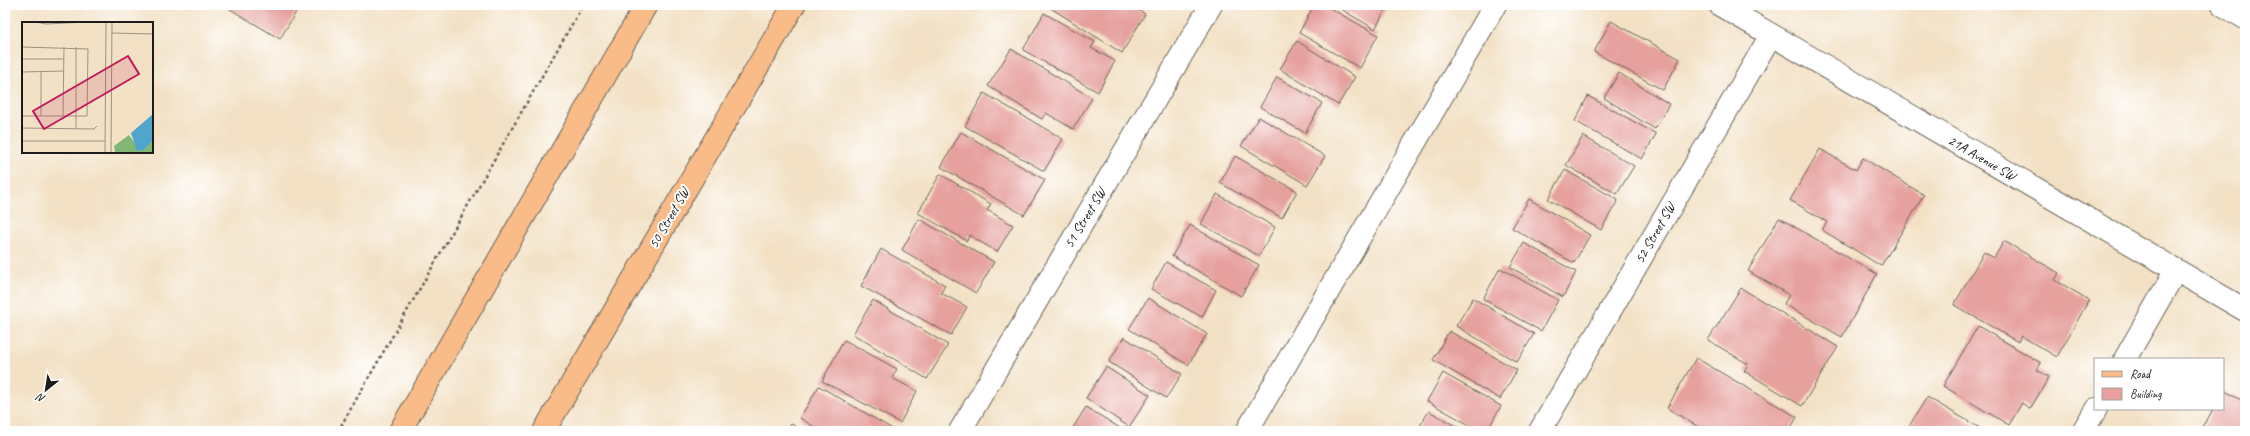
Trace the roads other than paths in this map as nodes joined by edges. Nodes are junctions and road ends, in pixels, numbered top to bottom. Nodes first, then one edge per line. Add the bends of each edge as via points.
1 (646, 5) edge
2 (794, 5) edge
3 (1211, 5) edge
4 (1495, 5) edge
5 (1720, 5) edge
6 (2223, 5) edge
7 (2245, 18) edge
8 (1771, 35) junction
9 (2176, 270) junction
10 (2245, 310) edge
11 (2126, 358) edge
12 (2095, 410) edge
13 (400, 431) edge
14 (544, 431) edge
15 (960, 431) edge
16 (1247, 431) edge
17 (1540, 431) edge
18 (2083, 431) edge

1 - 13 main road
2 - 14 main road, 50 Street SW
3 - 15 street, 51 Street SW
4 - 16 street
5 - 8 street, 21A Avenue SW
6 - 7 street
8 - 9 street, 21A Avenue SW
8 - 17 street, 52 Street SW
9 - 10 street, 21A Avenue SW
9 - 11 street
12 - 18 street

